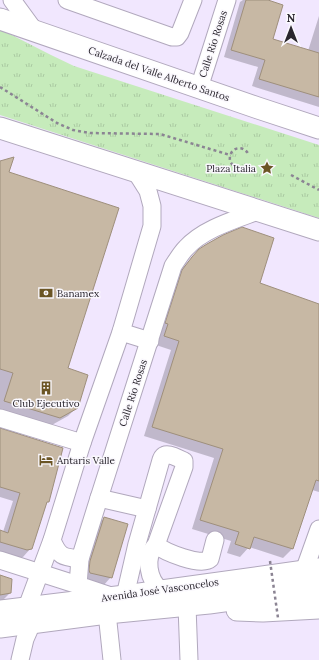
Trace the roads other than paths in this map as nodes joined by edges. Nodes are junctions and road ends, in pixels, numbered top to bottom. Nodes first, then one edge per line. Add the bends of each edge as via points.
1 (12, 0) edge
2 (67, 0) edge
3 (193, 0) edge
4 (227, 0) edge
5 (0, 19) edge
6 (34, 30) junction
7 (199, 88) junction
8 (0, 128) edge
9 (319, 128) edge
10 (136, 172) junction
11 (258, 211) junction
12 (319, 230) edge
13 (121, 332) junction
14 (150, 341) junction
15 (0, 418) edge
16 (82, 443) junction
17 (99, 498) junction
18 (147, 510) junction
19 (317, 538) edge
20 (52, 540) junction
21 (215, 540) dead end
22 (156, 545) junction
23 (80, 559) junction
24 (0, 560) edge
25 (312, 570) edge
26 (40, 573) junction
27 (78, 585) junction
28 (319, 588) edge
29 (161, 590) junction
30 (115, 602) junction
31 (209, 604) junction
32 (187, 606) junction
33 (319, 608) edge
34 (0, 611) edge
35 (30, 615) junction
36 (0, 627) edge
37 (20, 660) edge
38 (112, 660) edge
39 (189, 660) edge

1 - 6 street
2 - 3 street via 172,37 177,37 180,33
4 - 7 street, Calle Río Rosas
5 - 6 main road, Calzada del Valle Alberto Santos
6 - 7 main road, Calzada del Valle Alberto Santos
7 - 9 main road, Calzada del Valle Alberto Santos
8 - 10 main road
10 - 11 main road
10 - 13 street via 148,191 152,206 152,226
11 - 12 main road
11 - 14 street, Calle Río Rosas via 199,236 186,248 173,266
13 - 14 street
13 - 16 street
14 - 17 street, Calle Río Rosas
15 - 16 street
16 - 20 street
17 - 18 street
17 - 23 street, Calle Río Rosas
18 - 22 street via 162,456 168,455 182,460 184,467
18 - 30 street
19 - 25 street
20 - 23 street via 63,556
20 - 26 street
21 - 22 street via 210,559 206,562 187,559
22 - 29 street via 150,554 150,576
23 - 27 street, Calle Río Rosas
24 - 26 street
25 - 29 main road, Avenida José Vasconcelos
26 - 27 street
26 - 35 street
27 - 30 street
28 - 31 main road, Avenida José Vasconcelos
29 - 30 main road, Avenida José Vasconcelos
30 - 32 main road, Avenida José Vasconcelos
30 - 35 main road, Avenida José Vasconcelos
30 - 38 street
31 - 32 main road, Avenida José Vasconcelos
31 - 33 main road via 238,610 263,611
32 - 39 street
34 - 35 main road, Avenida José Vasconcelos
35 - 36 main road, Avenida José Vasconcelos
35 - 37 street

